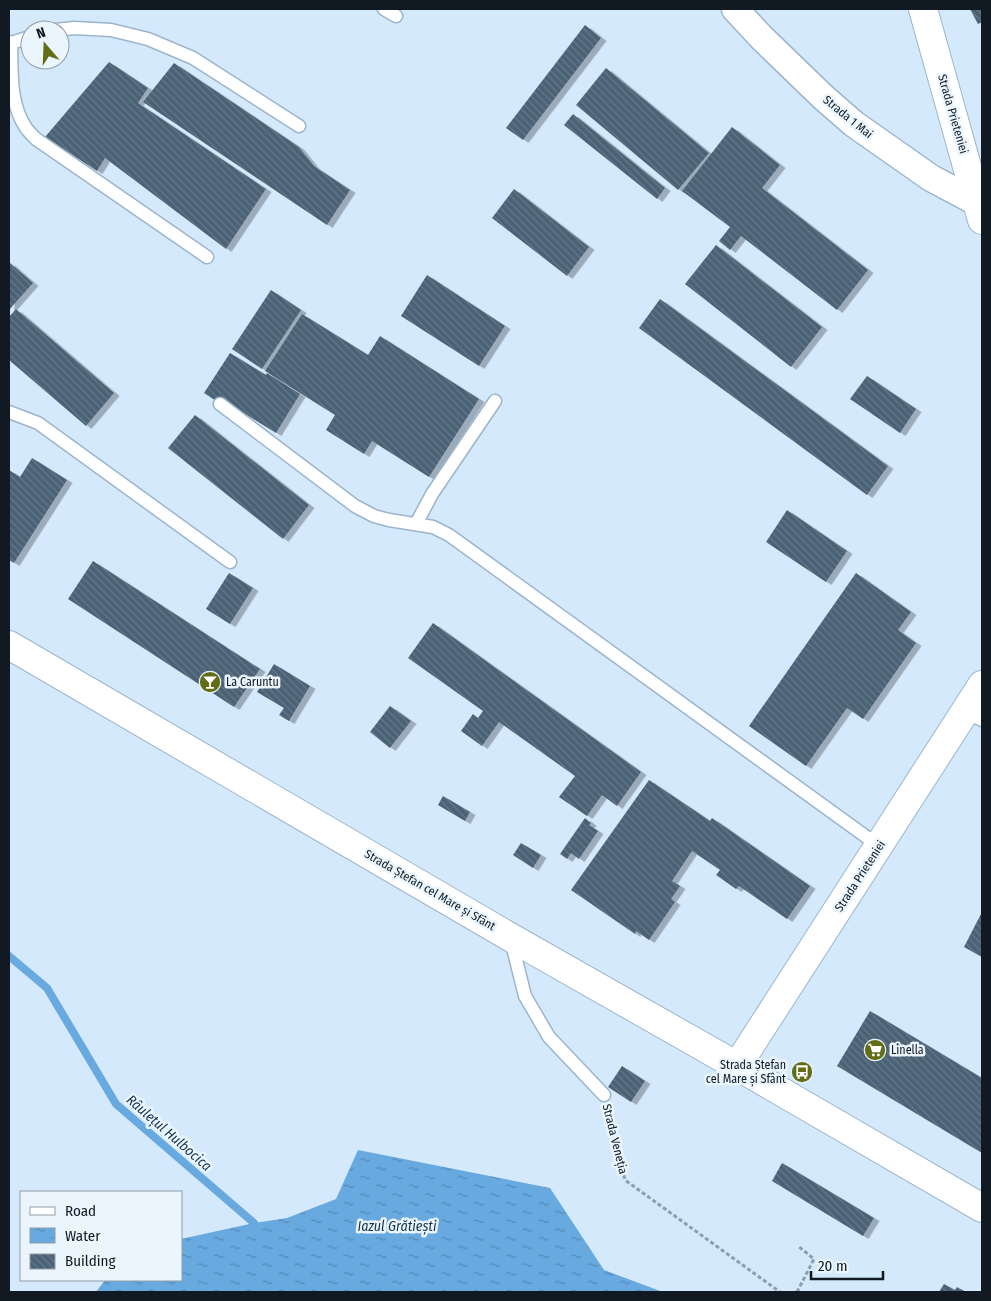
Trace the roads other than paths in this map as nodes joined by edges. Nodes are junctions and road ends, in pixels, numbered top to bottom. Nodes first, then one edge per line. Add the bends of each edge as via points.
1 (384, 9) edge
2 (735, 9) edge
3 (923, 9) edge
4 (396, 16) dead end
5 (70, 28) edge
6 (10, 42) edge
7 (299, 126) dead end
8 (979, 197) edge
9 (207, 257) dead end
10 (495, 401) dead end
11 (220, 404) dead end
12 (9, 412) edge
13 (416, 524) junction
14 (230, 562) dead end
15 (9, 645) edge
16 (982, 685) edge
17 (974, 716) edge
18 (879, 846) junction
19 (510, 937) junction
20 (737, 1066) junction
21 (604, 1095) road end
22 (982, 1208) edge

1 - 4 lane
2 - 8 street, Strada 1 Mai via 816,91 854,124 931,178
3 - 8 street, Strada Prieteniei
5 - 7 lane via 111,30 148,39 193,58
6 - 9 lane via 15,104 26,128 36,140
10 - 13 lane via 432,494
11 - 13 lane via 355,506 374,516
12 - 14 lane via 38,423
13 - 18 lane via 449,534
15 - 19 street, Strada Ștefan cel Mare și Sfânt
16 - 17 street, Strada Prieteniei
17 - 18 street, Strada Prieteniei
18 - 20 street, Strada Prieteniei
19 - 20 street, Strada Ștefan cel Mare și Sfânt
19 - 21 lane, Strada Veneția via 525,996 549,1037
20 - 22 street, Strada Ștefan cel Mare și Sfânt

